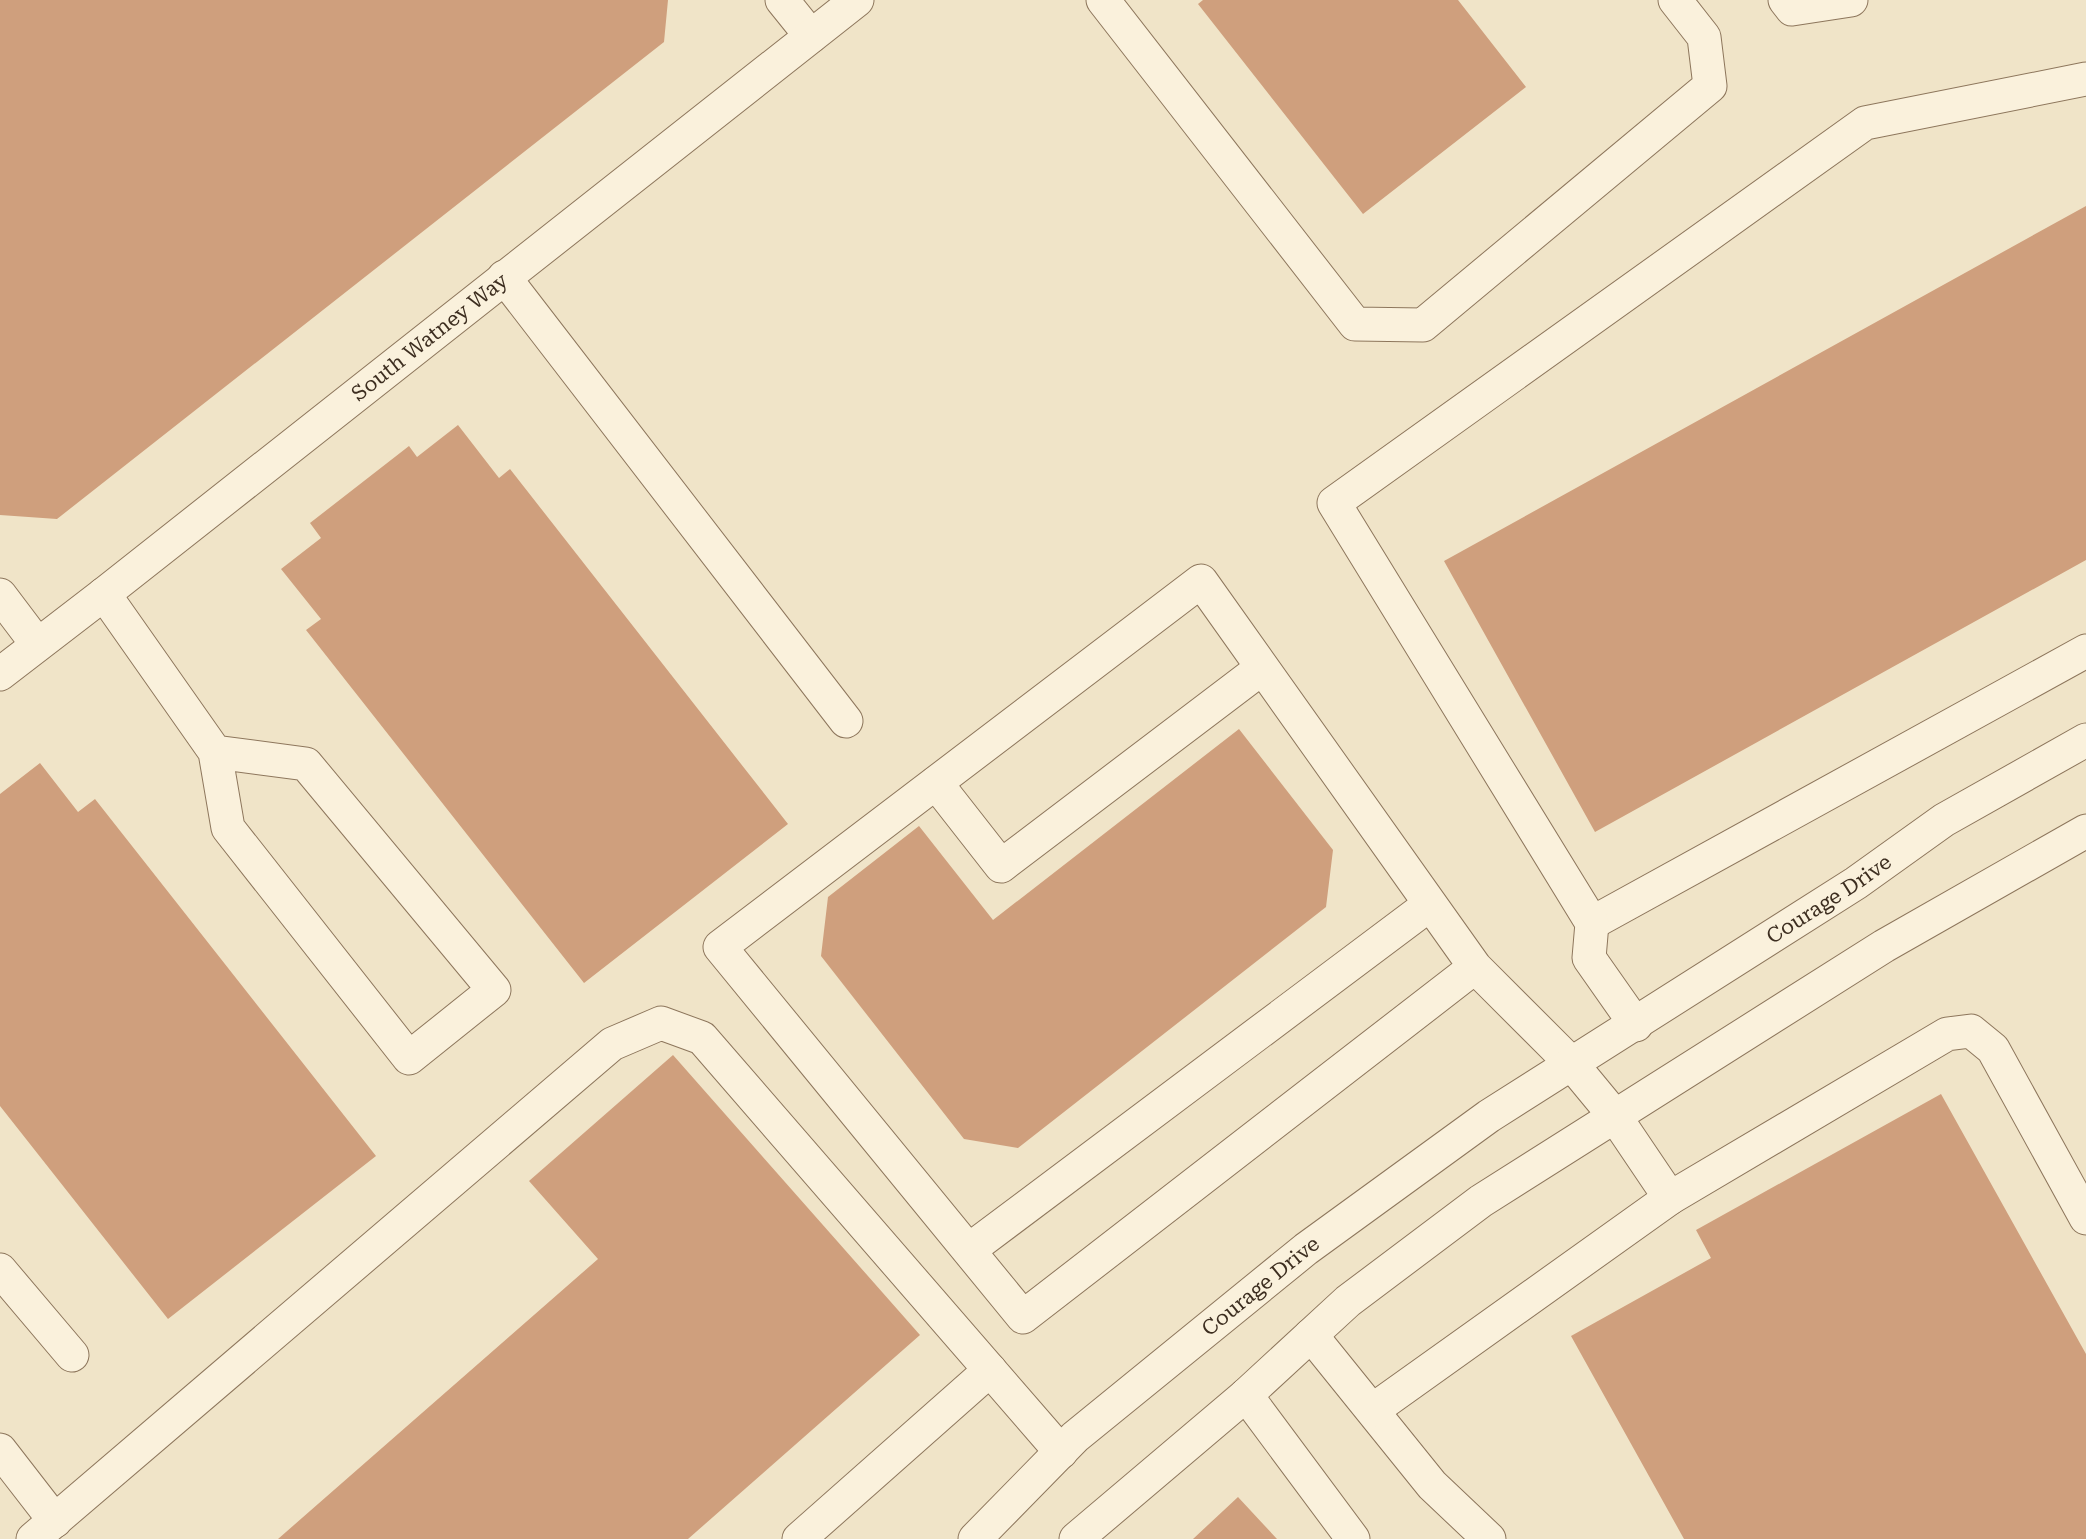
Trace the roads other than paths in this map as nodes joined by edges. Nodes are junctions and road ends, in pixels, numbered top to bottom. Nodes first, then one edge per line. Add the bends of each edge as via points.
1 (782, 0) edge
2 (857, 0) edge
3 (1103, 0) edge
4 (1675, 0) edge
5 (1785, 0) edge
6 (1851, 0) edge
7 (811, 36) junction
8 (2086, 79) edge
9 (504, 277) junction
10 (104, 594) junction
11 (0, 595) edge
12 (37, 644) junction
13 (2086, 651) edge
14 (1262, 668) junction
15 (0, 674) edge
16 (846, 721) dead end
17 (2086, 740) edge
18 (216, 752) junction
19 (936, 783) junction
20 (2086, 831) edge
21 (1429, 905) junction
22 (1592, 923) junction
23 (1475, 967) junction
24 (1636, 1025) junction
25 (1571, 1063) junction
26 (1614, 1115) junction
27 (1670, 1198) junction
28 (2086, 1218) edge
29 (969, 1250) junction
30 (0, 1270) edge
31 (1311, 1335) junction
32 (72, 1355) dead end
33 (990, 1370) junction
34 (1246, 1395) junction
35 (1373, 1410) junction
36 (0, 1450) edge
37 (1061, 1452) junction
38 (44, 1530) edge
39 (799, 1539) edge
40 (975, 1539) edge
41 (1076, 1539) edge
42 (1353, 1539) edge
43 (1489, 1539) edge

1 - 7 street
2 - 7 street, South Watney Way
3 - 4 street via 1355,324 1423,325 1710,86 1704,37
5 - 6 street via 1792,9
7 - 9 street, South Watney Way
8 - 22 street via 1865,123 1334,503
9 - 10 street, South Watney Way
9 - 16 street
10 - 12 street, South Watney Way
10 - 18 street
11 - 12 street
12 - 15 street, South Watney Way
13 - 22 street
14 - 19 street via 1001,866
14 - 19 street via 1201,581
14 - 21 street
17 - 24 street, Courage Drive via 1944,820 1856,883
18 - 18 street via 306,764 494,990 409,1058 228,828
19 - 29 street via 720,947
20 - 26 street via 1884,946
21 - 23 street
21 - 29 street
22 - 24 street via 1589,958
23 - 25 street
23 - 29 street via 1023,1317
24 - 25 street, Courage Drive
25 - 26 street
25 - 37 street, Courage Drive via 1489,1116 1306,1249
26 - 27 street
26 - 31 street via 1481,1201 1348,1301
27 - 28 street via 1947,1034 1971,1031 1993,1049
27 - 35 street
30 - 32 street
31 - 34 street
31 - 35 street
33 - 37 street
33 - 38 street via 702,1038 661,1023 612,1044
33 - 39 street
34 - 41 street
34 - 42 street
35 - 43 street via 1432,1485
36 - 38 street
37 - 40 street, Courage Drive

